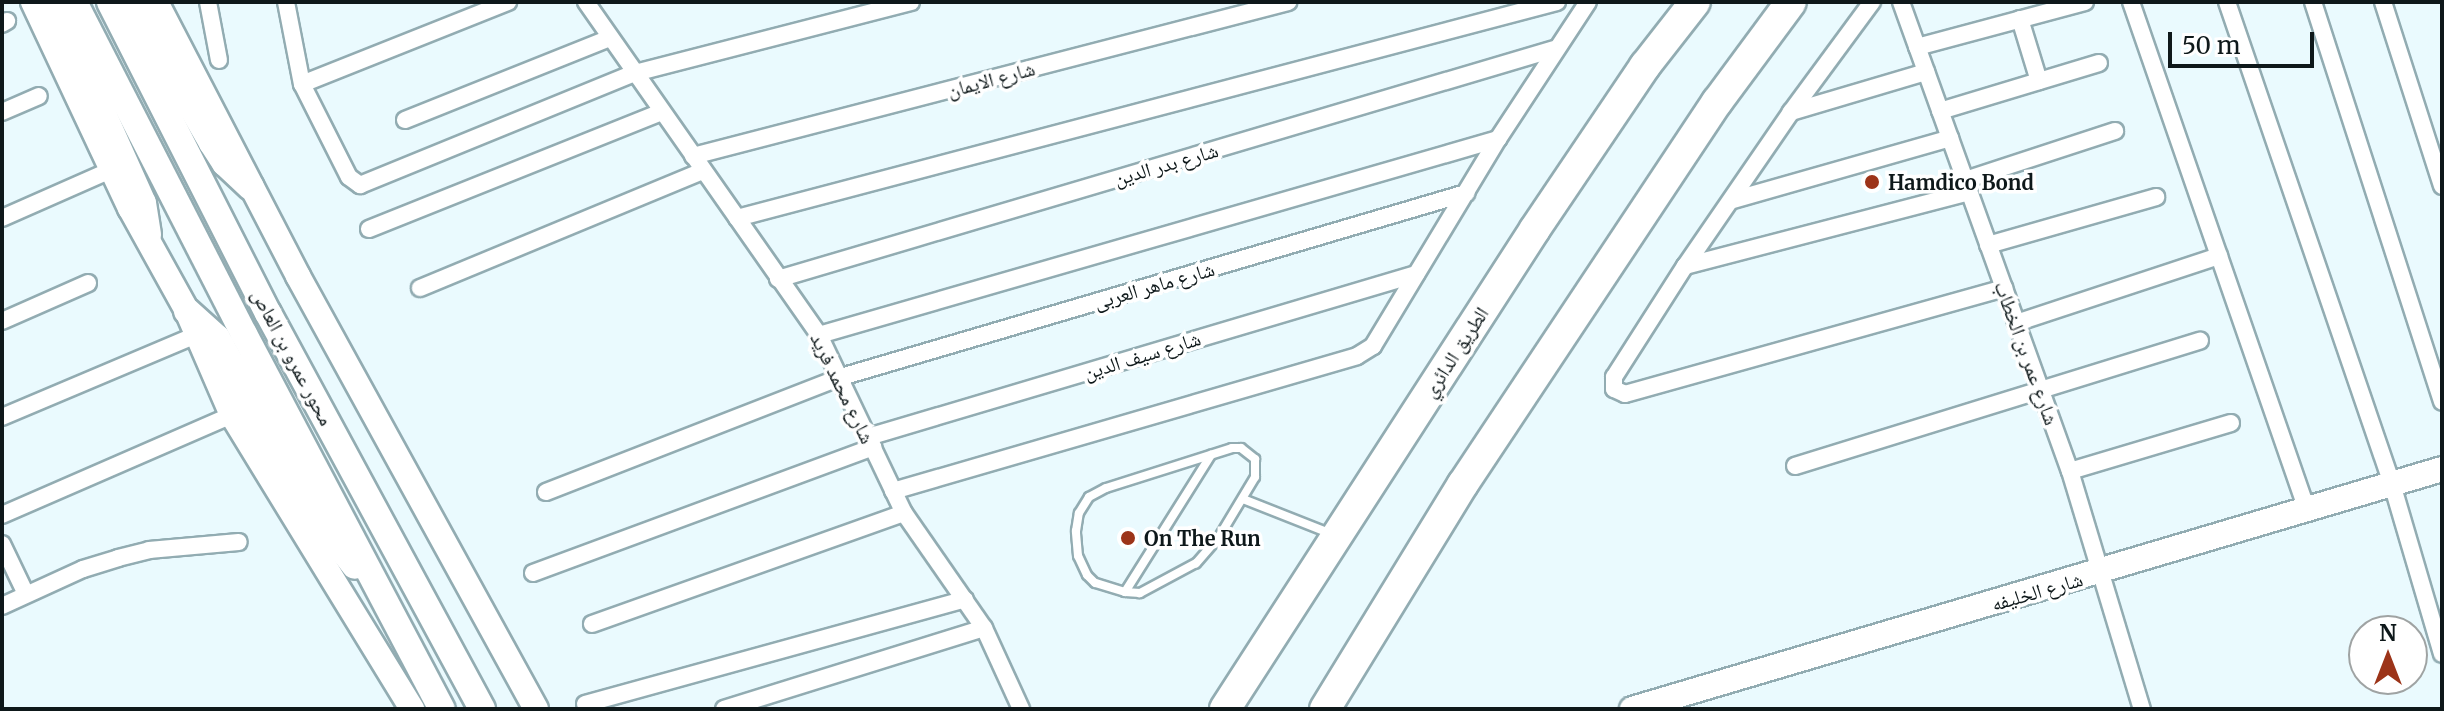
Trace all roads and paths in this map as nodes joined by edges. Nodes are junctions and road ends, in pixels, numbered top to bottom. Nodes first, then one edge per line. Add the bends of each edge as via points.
1 (33, 2) edge
2 (53, 2) edge
3 (74, 2) edge
4 (110, 2) edge
5 (131, 2) edge
6 (156, 2) edge
7 (208, 2) edge
8 (286, 2) edge
9 (508, 2) edge
10 (586, 2) edge
11 (911, 2) edge
12 (1288, 2) edge
13 (1557, 2) edge
14 (1588, 2) edge
15 (1695, 2) edge
16 (1791, 2) edge
17 (1872, 2) edge
18 (1901, 2) edge
19 (2085, 2) edge
20 (2131, 2) edge
21 (2227, 2) edge
22 (2313, 2) edge
23 (2383, 2) edge
24 (2020, 19) junction
25 (610, 38) junction
26 (1917, 47) junction
27 (1554, 49) junction
28 (219, 60) dead end
29 (2099, 63) dead end
30 (1926, 72) junction
31 (635, 73) junction
32 (2039, 81) junction
33 (302, 84) junction
34 (39, 96) dead end
35 (1940, 111) junction
36 (2, 112) edge
37 (661, 112) junction
38 (1791, 112) junction
39 (405, 120) dead end
40 (2115, 131) dead end
41 (1950, 138) junction
42 (1498, 139) junction
43 (693, 156) junction
44 (111, 170) junction
45 (703, 171) junction
46 (1967, 186) junction
47 (2442, 186) edge
48 (251, 187) junction
49 (1466, 193) junction
50 (2156, 197) dead end
51 (1733, 200) junction
52 (2, 218) edge
53 (737, 218) junction
54 (369, 229) dead end
55 (148, 235) junction
56 (1988, 245) junction
57 (2219, 256) junction
58 (1685, 266) junction
59 (1416, 274) junction
60 (778, 279) junction
61 (88, 283) dead end
62 (420, 288) dead end
63 (2004, 288) junction
64 (2, 321) edge
65 (192, 323) junction
66 (2016, 323) junction
67 (819, 335) junction
68 (2200, 341) dead end
69 (841, 377) junction
70 (2041, 390) junction
71 (2442, 402) edge
72 (232, 415) junction
73 (2, 417) edge
74 (2231, 423) dead end
75 (870, 442) junction
76 (1211, 455) junction
77 (1795, 466) dead end
78 (2442, 469) edge
79 (2070, 471) junction
80 (2392, 484) junction
81 (893, 491) junction
82 (546, 492) dead end
83 (1243, 499) junction
84 (2307, 510) junction
85 (904, 513) junction
86 (2, 515) edge
87 (1336, 535) junction
88 (239, 542) dead end
89 (2, 544) edge
90 (533, 573) dead end
91 (2099, 573) junction
92 (374, 580) junction
93 (1125, 592) junction
94 (26, 594) junction
95 (965, 599) junction
96 (2, 606) edge
97 (592, 624) dead end
98 (984, 628) junction
99 (2442, 654) edge
100 (585, 704) dead end
101 (412, 709) edge
102 (442, 709) edge
103 (482, 709) edge
104 (536, 709) edge
105 (724, 709) edge
106 (1021, 709) edge
107 (1225, 709) edge
108 (1325, 709) edge
109 (1632, 709) edge
110 (2142, 709) edge

1 - 44 street
2 - 55 main road via 143,203
3 - 92 main road, محور عمرو بن العاص
4 - 103 main road, محور عمرو بن العاص via 268,313
5 - 48 main road via 212,143
6 - 48 street
7 - 28 street
8 - 33 street
9 - 33 street
10 - 25 street, شارع محمد فريد
11 - 31 street
12 - 43 street, شارع الايمان
13 - 53 street
14 - 27 street
15 - 87 highway, الطريق الدائري via 1620,103
16 - 108 highway via 1717,102 1480,458
17 - 38 street
18 - 26 street, شارع عمر بن الخطاب
19 - 24 street
20 - 57 street
21 - 80 street
22 - 71 street
23 - 47 street
24 - 26 street
24 - 32 street
25 - 31 street, شارع محمد فريد
25 - 39 street
26 - 30 street, شارع عمر بن الخطاب
27 - 42 street
27 - 60 street, شارع بدر الدين
29 - 32 street
30 - 35 street, شارع عمر بن الخطاب
30 - 38 street
31 - 33 street via 365,184 349,177
31 - 37 street, شارع محمد فريد
32 - 35 street
34 - 36 street
35 - 41 street, شارع عمر بن الخطاب
37 - 43 street, شارع محمد فريد
37 - 54 street
38 - 51 street
40 - 46 street
41 - 46 street, شارع عمر بن الخطاب
41 - 51 street
42 - 49 street
42 - 67 street
43 - 45 street, شارع محمد فريد
44 - 52 street
44 - 55 street
45 - 53 street, شارع محمد فريد
45 - 62 street
46 - 56 street, شارع عمر بن الخطاب
46 - 58 street
48 - 104 street
49 - 59 street
49 - 69 street, شارع ماهر العربى
50 - 56 street
51 - 58 street
53 - 60 street, شارع محمد فريد
55 - 65 street
56 - 63 street, شارع عمر بن الخطاب
57 - 66 street
57 - 84 street
58 - 63 street via 1613,382 1614,389 1625,394
59 - 75 street, شارع سيف الدين
59 - 81 street via 1373,346 1357,356
60 - 67 street, شارع محمد فريد
61 - 64 street
63 - 66 street, شارع عمر بن الخطاب
65 - 72 street
65 - 73 street
65 - 92 main road via 217,338 328,535
66 - 70 street, شارع عمر بن الخطاب
67 - 69 street, شارع محمد فريد
68 - 70 street
69 - 75 street, شارع محمد فريد
69 - 82 street, شارع ماهر العربى
70 - 77 street
70 - 79 street, شارع عمر بن الخطاب
72 - 86 street
72 - 101 street
74 - 79 street
75 - 81 street, شارع محمد فريد
75 - 90 street, شارع سيف الدين
76 - 83 lane via 1241,448 1255,459 1255,477
76 - 93 lane
76 - 93 lane via 1106,488 1084,505 1076,531 1081,566 1095,583
78 - 80 street, شارع الخليفه
79 - 91 street, شارع عمر بن الخطاب
80 - 84 street, شارع الخليفه
80 - 99 street
81 - 85 street, شارع محمد فريد
83 - 87 lane
83 - 93 lane via 1196,563 1146,591
84 - 91 street, شارع الخليفه
85 - 95 street, شارع محمد فريد
85 - 97 street
87 - 107 highway, الطريق الدائري
88 - 94 street via 128,555
89 - 94 street
91 - 109 street, شارع الخليفه
91 - 110 street, شارع عمر بن الخطاب
92 - 102 main road, محور عمرو بن العاص
94 - 96 street
95 - 98 street, شارع محمد فريد
95 - 100 street
98 - 105 street
98 - 106 street, شارع محمد فريد

